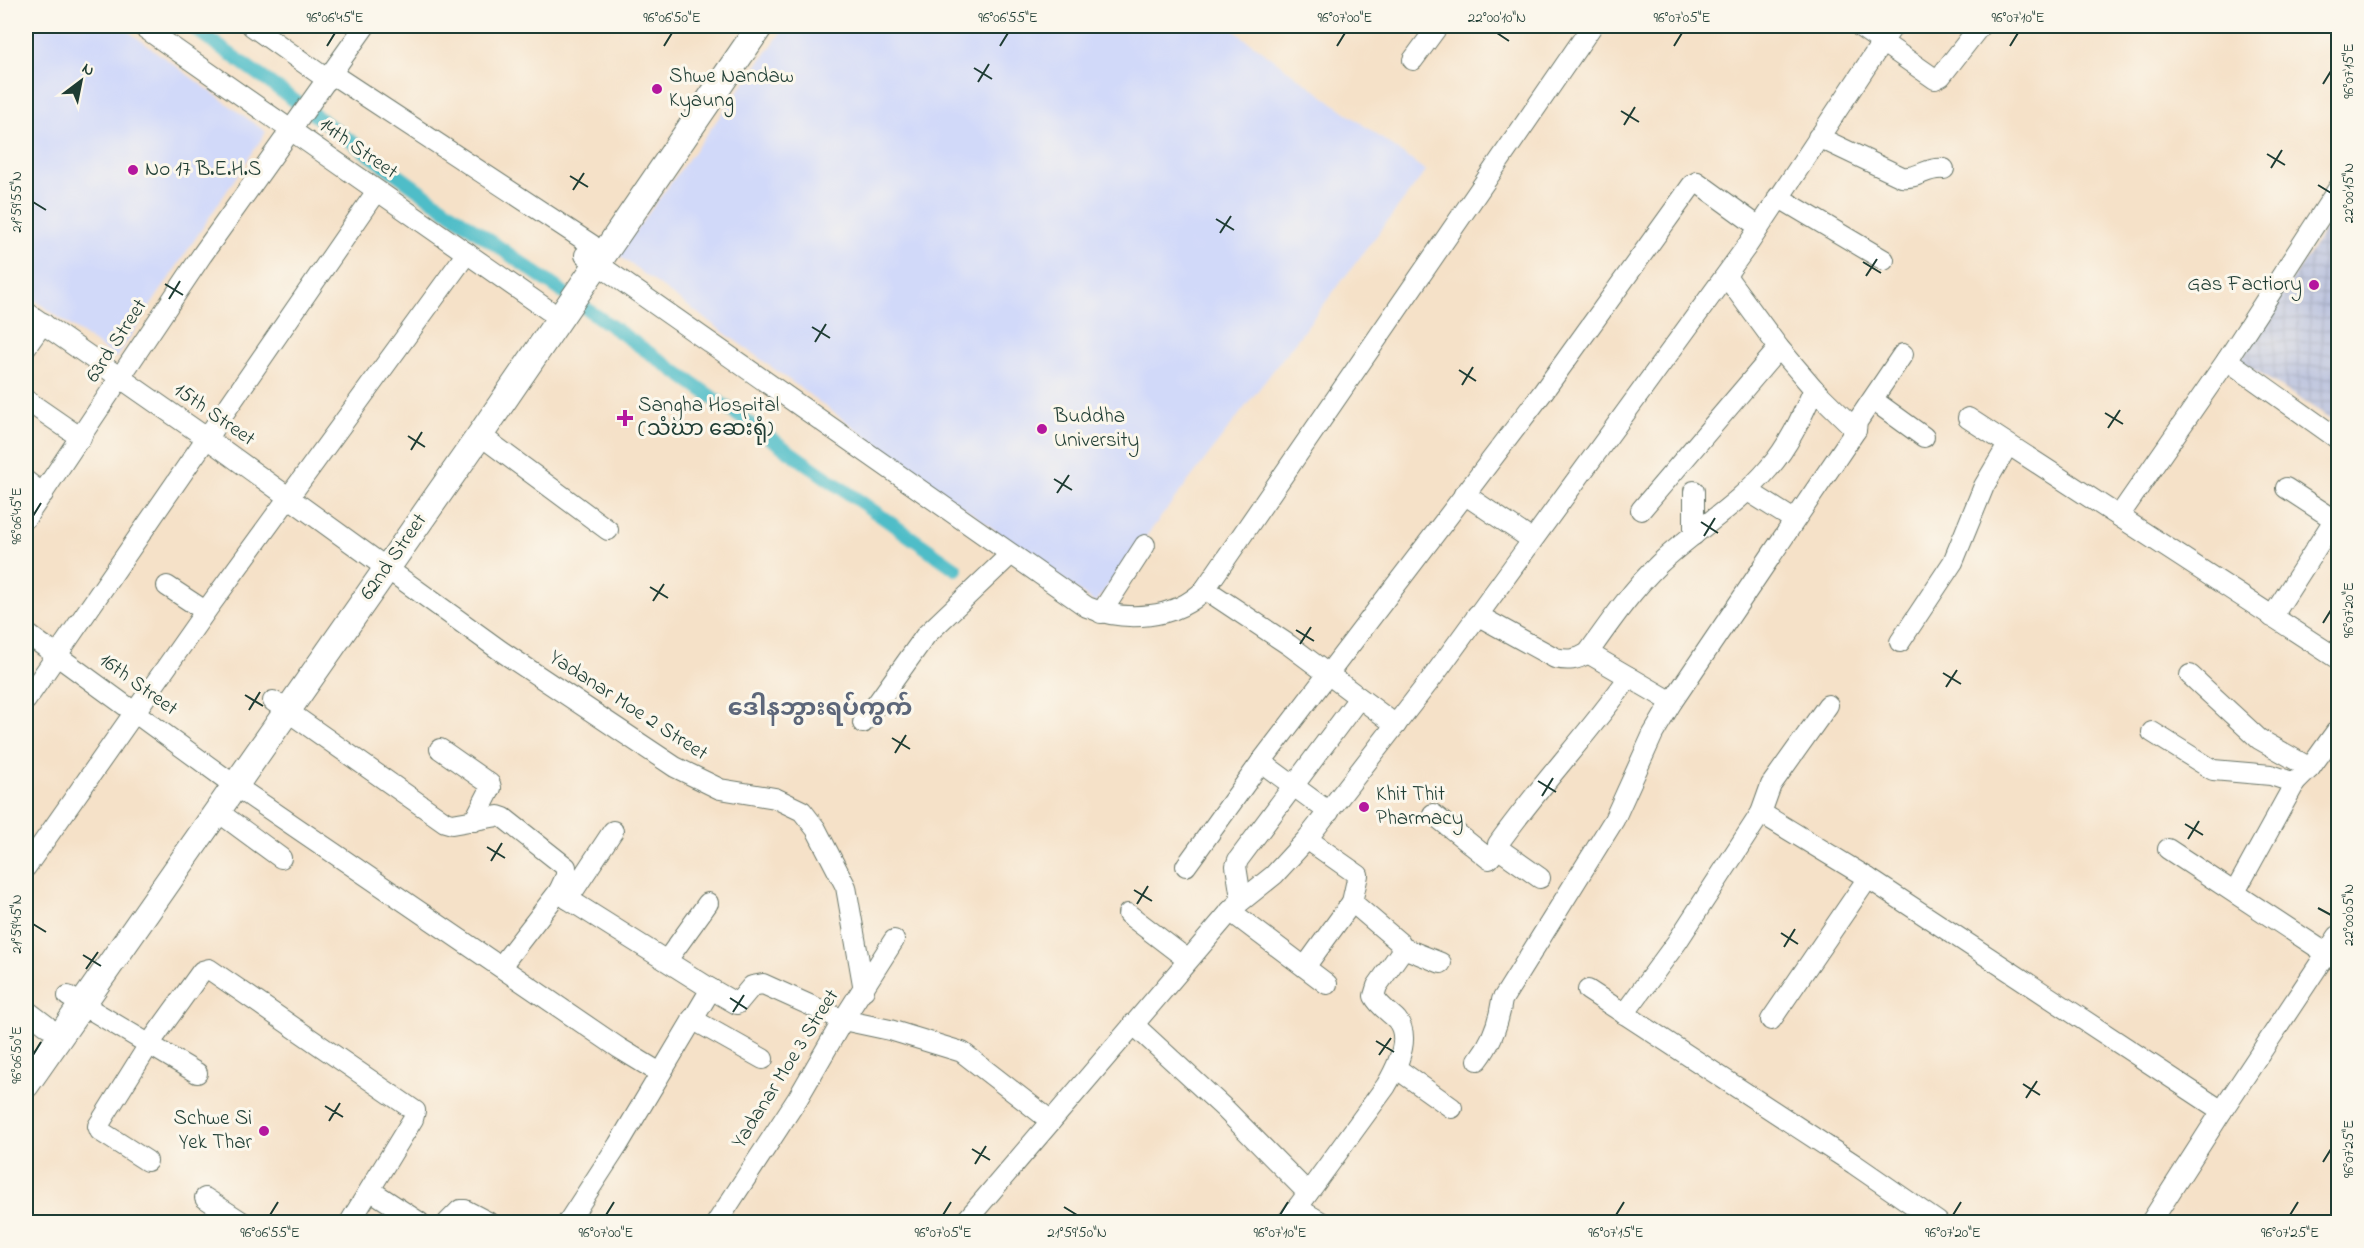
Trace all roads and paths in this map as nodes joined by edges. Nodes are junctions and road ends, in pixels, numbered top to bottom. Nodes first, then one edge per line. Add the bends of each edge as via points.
1 (142, 26) edge
2 (252, 26) edge
3 (365, 26) edge
4 (742, 26) edge
5 (760, 26) edge
6 (1438, 26) edge
7 (1592, 26) edge
8 (1859, 26) edge
9 (1893, 26) edge
10 (1980, 26) edge
11 (1881, 43) junction
12 (1413, 60) dead end
13 (326, 83) junction
14 (292, 128) junction
15 (1818, 137) junction
16 (1944, 169) dead end
17 (2338, 189) edge
18 (377, 191) junction
19 (1778, 197) junction
20 (1759, 228) junction
21 (467, 254) junction
22 (1884, 260) dead end
23 (588, 261) junction
24 (1726, 276) junction
25 (556, 307) junction
26 (26, 312) edge
27 (43, 323) junction
28 (26, 347) edge
29 (1779, 348) junction
30 (1903, 354) dead end
31 (2226, 360) junction
32 (120, 380) junction
33 (1814, 389) junction
34 (26, 400) edge
35 (1872, 400) junction
36 (1968, 418) dead end
37 (1856, 430) junction
38 (480, 435) junction
39 (1924, 437) dead end
40 (81, 438) junction
41 (208, 439) junction
42 (2338, 439) edge
43 (2008, 445) junction
44 (26, 481) edge
45 (2286, 488) dead end
46 (1748, 490) junction
47 (1694, 491) dead end
48 (43, 494) junction
49 (1464, 494) junction
50 (288, 499) junction
51 (1641, 510) dead end
52 (2119, 516) junction
53 (26, 518) edge
54 (2337, 519) edge
55 (1794, 520) junction
56 (609, 530) dead end
57 (1694, 535) junction
58 (1532, 540) junction
59 (1145, 545) dead end
60 (1011, 554) junction
61 (380, 564) junction
62 (167, 586) dead end
63 (1205, 589) junction
64 (205, 611) junction
65 (1101, 613) junction
66 (1477, 615) junction
67 (2272, 617) junction
68 (26, 633) edge
69 (1900, 642) dead end
70 (1588, 653) junction
71 (58, 656) junction
72 (2338, 659) edge
73 (1329, 674) junction
74 (2190, 675) dead end
75 (1629, 677) junction
76 (1359, 698) junction
77 (26, 700) edge
78 (1672, 702) junction
79 (1828, 705) dead end
80 (280, 706) junction
81 (135, 713) junction
82 (863, 723) dead end
83 (1396, 725) junction
84 (2338, 729) edge
85 (2152, 732) dead end
86 (440, 749) dead end
87 (1261, 762) junction
88 (2310, 768) junction
89 (228, 780) junction
90 (2295, 783) junction
91 (1293, 786) junction
92 (217, 810) junction
93 (1329, 812) junction
94 (1761, 813) junction
95 (1433, 814) dead end
96 (474, 821) junction
97 (613, 831) dead end
98 (1307, 839) junction
99 (1498, 848) junction
100 (2168, 849) dead end
101 (281, 858) dead end
102 (26, 867) edge
103 (1186, 867) dead end
104 (1540, 878) dead end
105 (1868, 878) junction
106 (2235, 892) junction
107 (563, 895) junction
108 (1352, 902) junction
109 (708, 903) dead end
110 (1235, 905) junction
111 (1128, 914) dead end
112 (2338, 936) edge
113 (894, 940) dead end
114 (1401, 947) junction
115 (2333, 958) edge
116 (667, 960) junction
117 (1188, 960) junction
118 (1441, 963) dead end
119 (501, 966) junction
120 (1305, 967) junction
121 (1327, 984) dead end
122 (711, 988) junction
123 (864, 990) junction
124 (1588, 990) dead end
125 (75, 1000) junction
126 (26, 1010) edge
127 (1624, 1014) junction
128 (692, 1019) junction
129 (843, 1020) junction
130 (1771, 1020) dead end
131 (1133, 1024) junction
132 (47, 1026) junction
133 (150, 1043) junction
134 (26, 1057) edge
135 (763, 1059) dead end
136 (1478, 1060) dead end
137 (1396, 1068) junction
138 (660, 1072) junction
139 (196, 1073) dead end
140 (26, 1085) edge
141 (1452, 1108) dead end
142 (2222, 1111) junction
143 (1051, 1121) junction
144 (147, 1161) dead end
145 (370, 1190) junction
146 (205, 1198) dead end
147 (1297, 1208) edge
148 (242, 1222) edge
149 (350, 1222) edge
150 (419, 1222) edge
151 (448, 1222) edge
152 (488, 1222) edge
153 (568, 1222) edge
154 (717, 1222) edge
155 (965, 1222) edge
156 (1321, 1222) edge
157 (1938, 1222) edge
158 (2151, 1222) edge

1 - 14 street, 14th Street
2 - 13 street
3 - 13 street, 63rd Street
4 - 23 main road, 62nd Street
5 - 23 main road, 62nd Street
6 - 12 street
7 - 63 street
8 - 11 street
9 - 11 street
10 - 11 street via 1938,79
11 - 15 street
13 - 14 street, 63rd Street
13 - 23 street
14 - 18 street, 14th Street
14 - 32 street, 63rd Street
15 - 16 street via 1902,177 1914,177 1929,168
15 - 19 street
17 - 31 street
18 - 21 street, 14th Street
18 - 41 street
19 - 20 street
19 - 22 street
20 - 24 street
20 - 49 street via 1694,183
21 - 25 street, 14th Street
21 - 50 street
23 - 25 main road, 62nd Street
23 - 60 street
24 - 29 street
24 - 58 street
25 - 38 main road, 62nd Street
25 - 61 main road, 62nd Street
26 - 27 street, 15th Street
27 - 28 street
27 - 32 street, 15th Street
29 - 33 street
29 - 51 street
30 - 35 street
31 - 42 street
31 - 52 street
32 - 40 street, 63rd Street
32 - 41 street, 15th Street
33 - 37 street
33 - 46 street via 1779,456
34 - 40 street
35 - 37 street
35 - 39 street
36 - 43 street
37 - 55 street
38 - 56 street
38 - 61 main road, 62nd Street
40 - 48 street, 63rd Street
41 - 50 street, 15th Street
41 - 71 street
43 - 52 street
43 - 69 street via 1984,486 1953,562
44 - 48 street
45 - 54 street
46 - 55 street
46 - 57 street
47 - 57 street
48 - 53 street, 63rd Street
49 - 58 street
49 - 73 street
50 - 61 street, 15th Street
50 - 64 street
52 - 67 street
54 - 67 street
55 - 78 street
57 - 70 street via 1650,573
58 - 66 street
59 - 65 street
60 - 65 street via 1087,608
60 - 82 street via 926,635
61 - 80 main road, 62nd Street
61 - 123 street, Yadanar Moe 2 Street via 510,657 693,778 720,789 786,801 802,811 816,829 846,887
62 - 64 street
63 - 65 street via 1194,601 1173,609 1123,617
63 - 73 street
64 - 81 street
66 - 70 street via 1555,658 1574,660
66 - 83 street
67 - 72 street
68 - 71 street, 16th Street
70 - 75 street
71 - 77 street
71 - 81 street, 16th Street
73 - 76 street
73 - 87 street
74 - 88 street via 2259,739
75 - 78 street
75 - 99 street via 1589,732 1538,789
76 - 83 street
76 - 91 street
78 - 136 street via 1614,820 1502,1000 1498,1021
79 - 94 street via 1771,785
80 - 89 main road, 62nd Street
80 - 96 street via 445,822
81 - 89 street, 16th Street
81 - 102 street
83 - 93 street
84 - 88 street
85 - 90 street via 2213,770 2271,775
86 - 96 street via 490,784
87 - 91 street
87 - 103 street
88 - 90 street
89 - 92 main road, 62nd Street
89 - 119 street, 16th Street
89 - 125 main road, 62nd Street
90 - 106 street
91 - 93 street
91 - 110 street via 1236,866
92 - 101 street
92 - 125 main road, 62nd Street
93 - 98 street
94 - 105 street
94 - 127 street via 1677,942
95 - 99 street via 1489,859
96 - 107 street via 504,818 562,862 566,867
97 - 107 street
98 - 108 street via 1358,875
98 - 110 street via 1274,874
99 - 104 street
100 - 106 street
105 - 130 street
105 - 142 street
106 - 115 street
107 - 116 street
107 - 119 street
108 - 114 street
108 - 120 street
109 - 116 street
110 - 117 street
110 - 120 street
111 - 117 street
112 - 115 street
113 - 123 street, Yadanar Moe 3 Street
114 - 118 street
114 - 137 street via 1374,996 1401,1026 1402,1047
115 - 142 street
116 - 122 street
117 - 131 street
119 - 138 street, 16th Street
120 - 121 street
122 - 128 street
122 - 129 street via 737,1004 752,986 763,984
123 - 129 street, Yadanar Moe 3 Street
124 - 127 street
125 - 132 main road, 62nd Street
125 - 133 street
125 - 140 main road, 62nd Street
126 - 132 street
127 - 157 street
128 - 135 street
128 - 138 street
129 - 143 street via 890,1029 962,1052
129 - 154 street, Yadanar Moe 3 Street via 798,1098
131 - 143 street
131 - 147 street via 1224,1108
132 - 134 main road, 62nd Street
133 - 139 street
133 - 144 street via 98,1128
133 - 145 street via 201,971 213,970 415,1111
137 - 141 street
137 - 147 street
138 - 153 street
142 - 158 street
143 - 155 street
145 - 149 street
145 - 150 street
146 - 148 street
147 - 156 street
151 - 152 street via 460,1209

